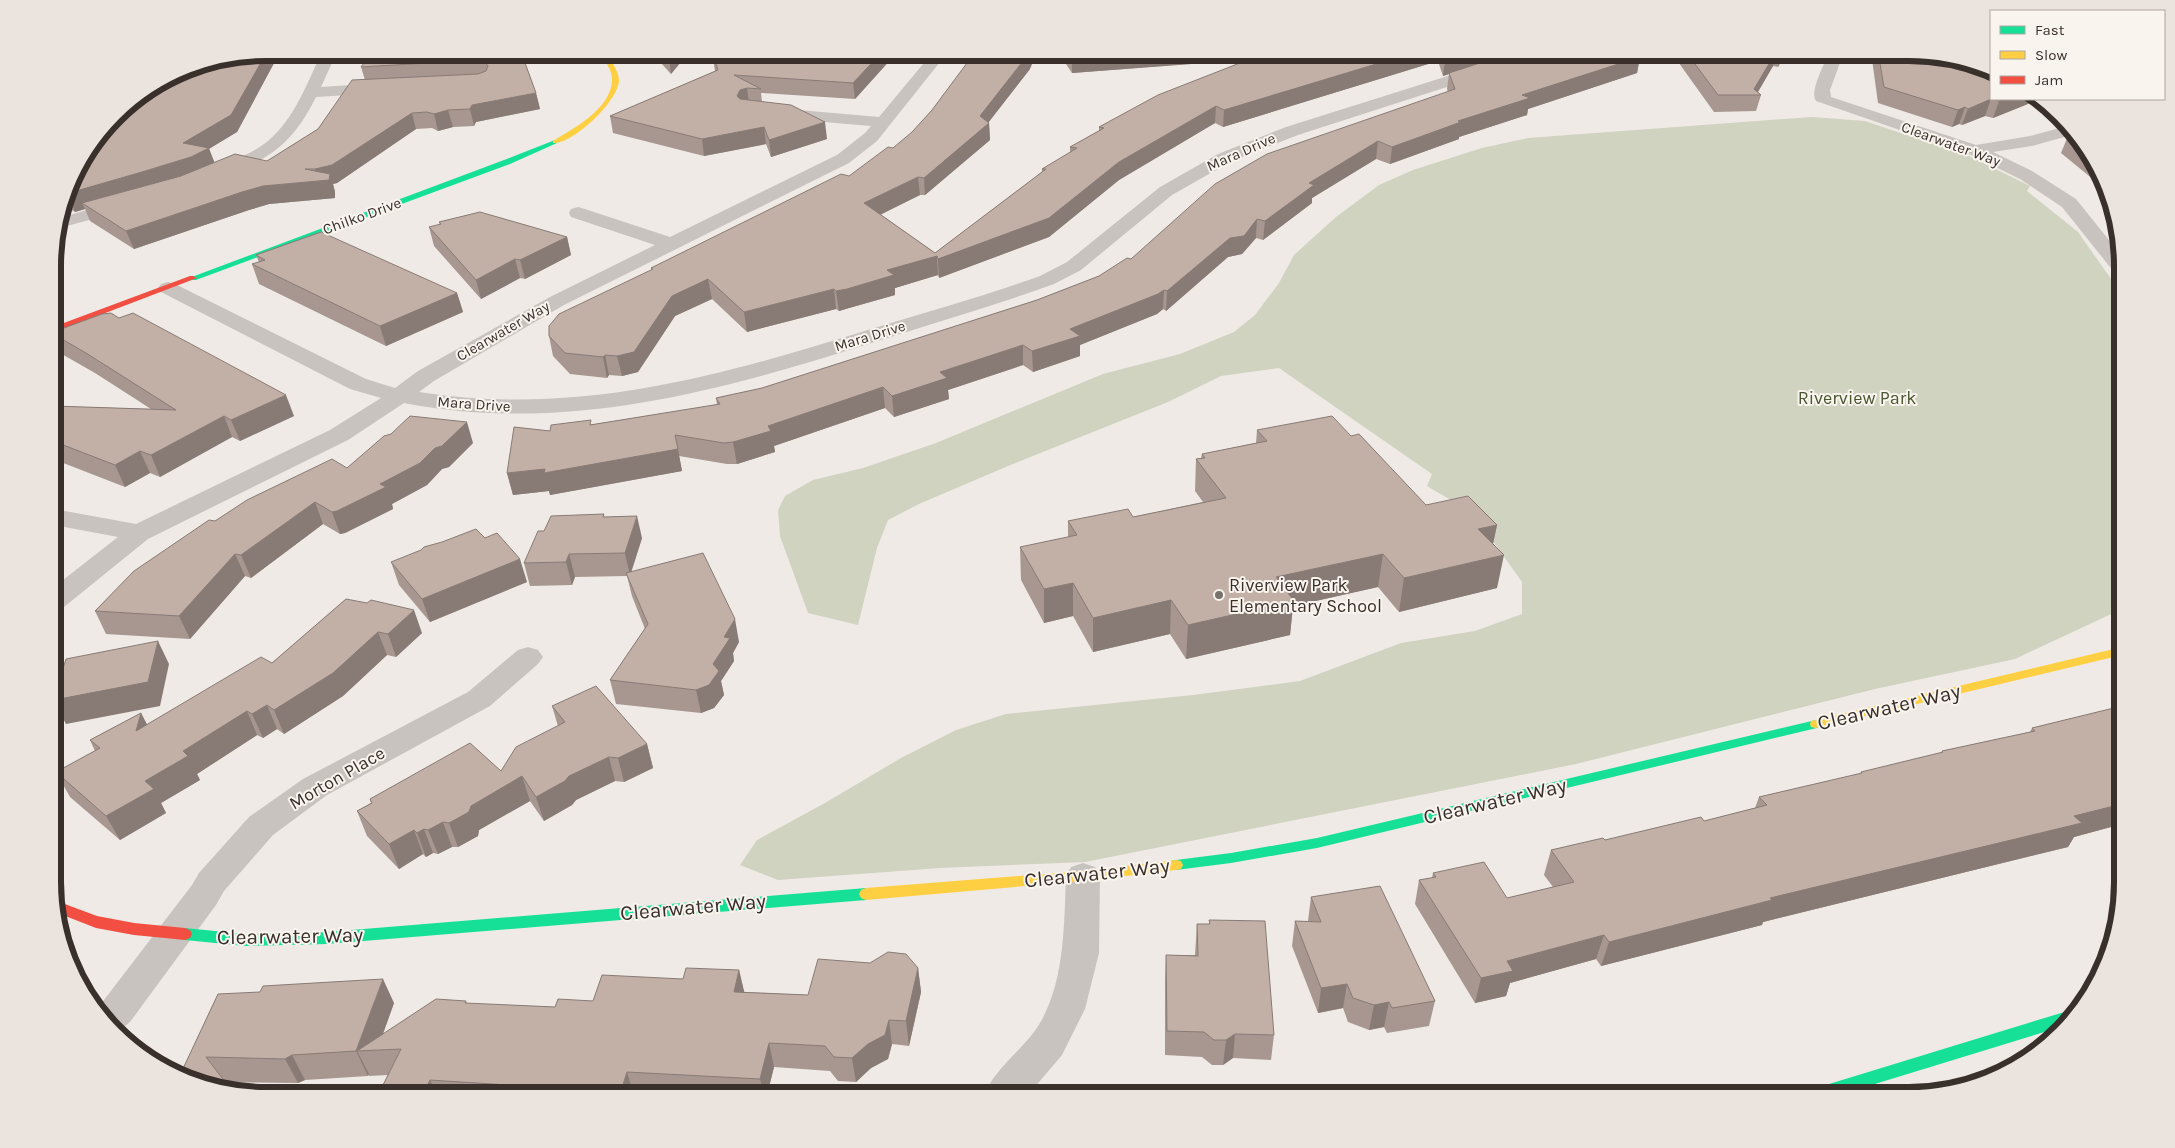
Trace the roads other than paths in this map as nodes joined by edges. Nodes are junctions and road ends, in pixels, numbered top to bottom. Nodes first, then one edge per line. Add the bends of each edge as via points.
1 (326, 61) edge
2 (609, 61) edge
3 (934, 61) edge
4 (1513, 61) edge
5 (1833, 61) edge
6 (399, 87) edge
7 (309, 94) junction
8 (759, 112) edge
9 (884, 122) junction
10 (2064, 132) edge
11 (1975, 150) junction
12 (204, 179) edge
13 (140, 200) edge
14 (578, 213) dead end
15 (66, 222) edge
16 (671, 244) junction
17 (2113, 256) edge
18 (168, 288) junction
19 (61, 327) edge
20 (399, 396) junction
21 (61, 518) edge
22 (139, 533) junction
23 (61, 595) edge
24 (2114, 654) edge
25 (528, 657) dead end
26 (1083, 876) junction
27 (63, 910) edge
28 (176, 933) junction
29 (112, 1016) edge
30 (2060, 1020) edge
31 (1011, 1087) edge
32 (1842, 1087) edge

1 - 7 street
2 - 18 street, Chilko Drive via 616,80 611,95 595,116 560,139 492,168
3 - 9 street, Clearwater Way
4 - 20 street, Mara Drive via 1292,131 1224,158 1166,191 1086,258 1047,280 741,376 661,395 573,406 479,406
5 - 11 street, Clearwater Way via 1822,90 1825,100
6 - 7 street
7 - 12 street via 280,140 241,163
8 - 9 street
9 - 16 street, Clearwater Way via 843,159
10 - 11 street
11 - 17 street, Clearwater Way via 2018,170 2061,197
13 - 15 street
14 - 16 street
16 - 20 street, Clearwater Way via 536,312 426,376
18 - 19 street, Chilko Drive
18 - 20 street, Mara Drive via 358,384
20 - 22 street, Clearwater Way via 369,418 322,444
21 - 22 street
22 - 23 street, Clearwater Way
24 - 26 street, Clearwater Way via 1317,843 1232,858
25 - 28 street, Morton Place via 479,699 315,787 261,826 211,882
26 - 28 street, Clearwater Way via 327,938 245,940
26 - 31 street via 1081,953 1066,1009 1048,1043
27 - 28 street, Clearwater Way via 96,922
28 - 29 street, Morton Place
30 - 32 street

